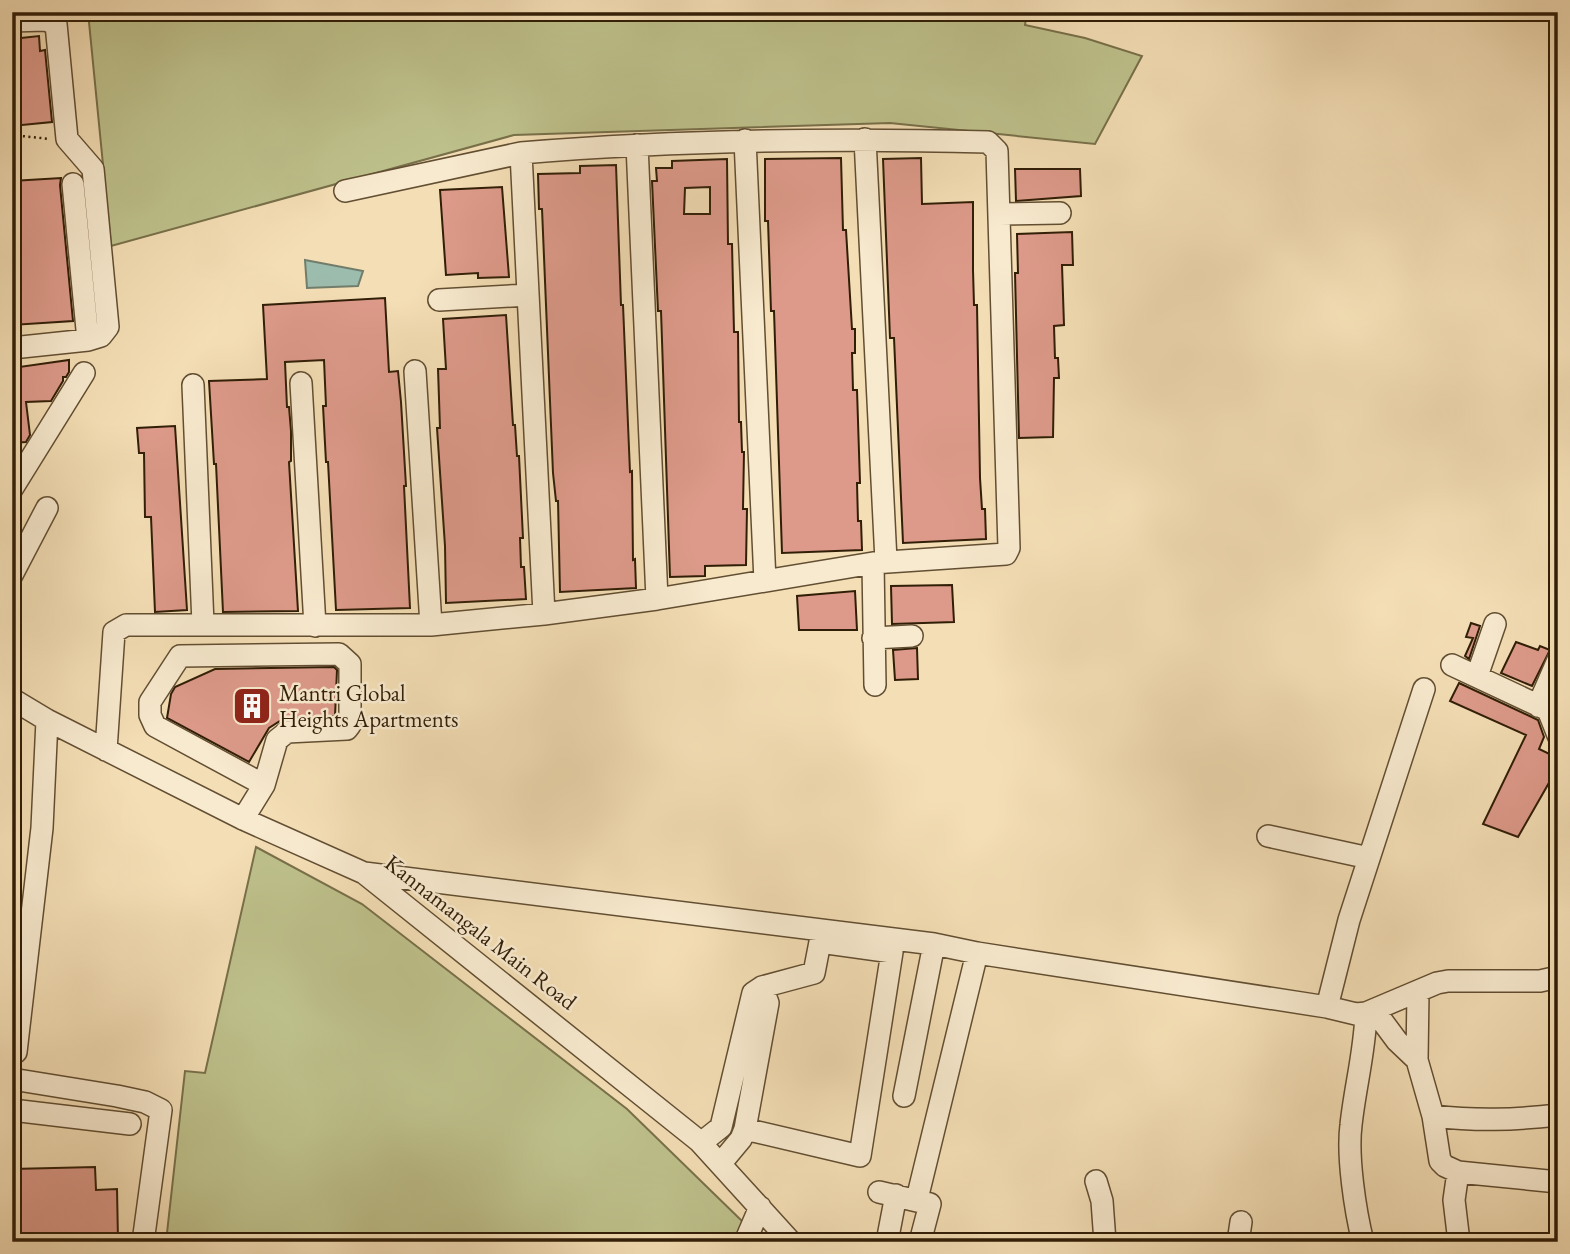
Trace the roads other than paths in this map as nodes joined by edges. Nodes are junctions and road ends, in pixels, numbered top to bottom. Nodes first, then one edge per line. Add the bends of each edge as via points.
1 (12, 21) edge
2 (865, 139) junction
3 (745, 140) junction
4 (638, 145) junction
5 (521, 153) junction
6 (74, 184) dead end
7 (345, 191) dead end
8 (1060, 212) dead end
9 (999, 214) junction
10 (528, 295) junction
11 (439, 300) dead end
12 (88, 340) junction
13 (12, 348) edge
14 (415, 371) dead end
15 (84, 373) dead end
16 (300, 383) dead end
17 (193, 385) dead end
18 (12, 489) edge
19 (47, 508) dead end
20 (880, 562) junction
21 (12, 575) edge
22 (765, 581) junction
23 (657, 599) junction
24 (544, 614) junction
25 (203, 624) junction
26 (1495, 624) dead end
27 (431, 625) junction
28 (315, 626) junction
29 (912, 636) dead end
30 (873, 638) junction
31 (1558, 660) edge
32 (1452, 665) dead end
33 (1477, 676) junction
34 (875, 685) dead end
35 (1424, 689) dead end
36 (12, 699) edge
37 (1538, 706) junction
38 (47, 720) junction
39 (1558, 735) edge
40 (106, 750) junction
41 (264, 785) junction
42 (243, 819) junction
43 (1268, 836) dead end
44 (1369, 858) junction
45 (364, 873) junction
46 (934, 944) junction
47 (977, 953) junction
48 (1558, 976) edge
49 (762, 986) junction
50 (1418, 992) junction
51 (1327, 1007) junction
52 (1370, 1011) junction
53 (16, 1052) dead end
54 (1417, 1060) junction
55 (12, 1079) edge
56 (904, 1096) dead end
57 (12, 1110) edge
58 (1558, 1115) edge
59 (1433, 1116) junction
60 (130, 1124) dead end
61 (746, 1129) junction
62 (701, 1143) junction
63 (721, 1163) junction
64 (1458, 1172) junction
65 (1096, 1181) dead end
66 (1558, 1182) edge
67 (918, 1199) junction
68 (760, 1207) junction
69 (143, 1242) edge
70 (746, 1242) edge
71 (791, 1242) edge
72 (887, 1242) edge
73 (920, 1242) edge
74 (1105, 1242) edge
75 (1363, 1242) edge
76 (1459, 1242) edge

1 - 12 street via 56,24 67,139 93,169 108,327 101,336
2 - 3 street
2 - 9 street via 988,142 997,151
2 - 20 street
3 - 4 street
3 - 22 street
4 - 5 street
4 - 23 street
5 - 7 street
5 - 10 street
6 - 12 street
8 - 9 street
9 - 20 street via 1009,548 1000,556
10 - 11 street
10 - 24 street
12 - 13 street
14 - 27 street
15 - 18 street
16 - 28 street
17 - 25 street
19 - 21 street
20 - 22 street
20 - 30 street
22 - 23 street
23 - 24 street
24 - 27 street
25 - 28 street
25 - 40 street via 126,625 114,632
26 - 33 street
27 - 28 street
29 - 30 street
30 - 34 street
31 - 37 street
32 - 33 street
33 - 37 street
35 - 44 street
36 - 38 street, Kannamangala Main Road
37 - 39 street via 1548,710
38 - 40 street, Kannamangala Main Road
38 - 53 street via 42,828
40 - 42 street, Kannamangala Main Road
41 - 41 street via 155,726 150,702 180,656 339,654 350,664 347,730 282,734
41 - 42 street
42 - 45 street, Kannamangala Main Road
43 - 44 street
44 - 51 street
45 - 46 street
45 - 62 street, Kannamangala Main Road
46 - 47 street
46 - 56 street
47 - 51 street
47 - 67 street
48 - 50 street via 1540,981 1448,981
49 - 61 street via 768,1003
49 - 61 street via 814,974 821,942 892,952 860,1156
49 - 62 street via 753,993 721,1127
50 - 52 street
50 - 54 street
51 - 52 street via 1356,1014
52 - 54 street
52 - 75 street via 1350,1128 1352,1178
54 - 59 street
55 - 69 street via 126,1098 161,1110
57 - 60 street
58 - 59 street via 1513,1121
59 - 64 street via 1440,1161
61 - 63 street
62 - 63 street, Kannamangala Main Road
63 - 68 street, Kannamangala Main Road
64 - 66 street
64 - 76 street via 1454,1200
65 - 74 street
67 - 72 street via 888,1193
67 - 73 street via 930,1204
68 - 70 street
68 - 71 street, Kannamangala Main Road

